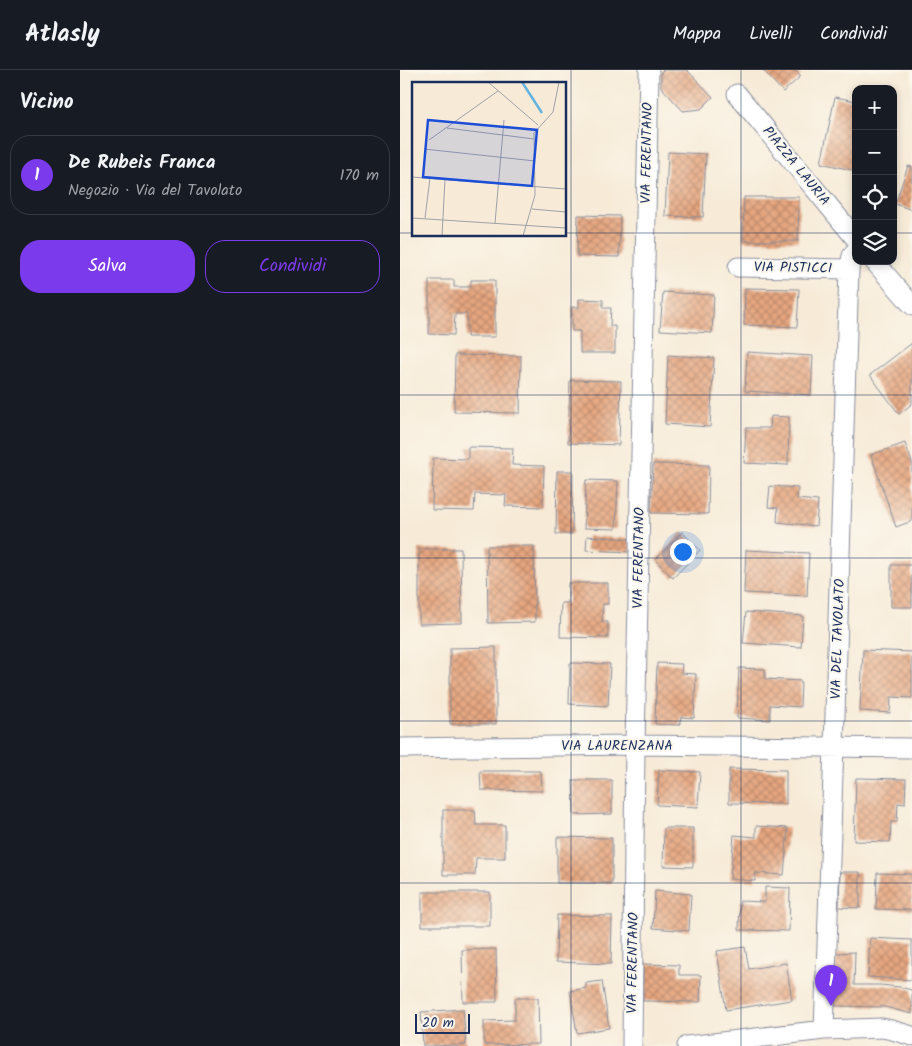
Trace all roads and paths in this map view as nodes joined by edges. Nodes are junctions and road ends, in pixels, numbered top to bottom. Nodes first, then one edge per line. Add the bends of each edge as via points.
1 (649, 70) edge
2 (736, 94) dead end
3 (852, 234) edge
4 (852, 256) edge
5 (877, 265) edge
6 (738, 267) dead end
7 (849, 269) junction
8 (912, 305) edge
9 (635, 745) junction
10 (834, 746) junction
11 (400, 748) edge
12 (912, 748) edge
13 (824, 1030) junction
14 (912, 1036) edge
15 (632, 1046) edge
16 (687, 1046) edge

1 - 9 street, VIA FERENTANO
2 - 3 street, PIAZZA LAURIA
4 - 7 street, VIA DEL TAVOLATO
5 - 8 street
6 - 7 street, VIA PISTICCI
7 - 10 street, VIA DEL TAVOLATO
9 - 10 street, VIA LAURENZANA
9 - 11 street, VIA LAURENZANA
9 - 15 street, VIA FERENTANO
10 - 12 street, VIA LAURENZANA
10 - 13 street, VIA DEL TAVOLATO
13 - 14 street via 882,1028
13 - 16 street

